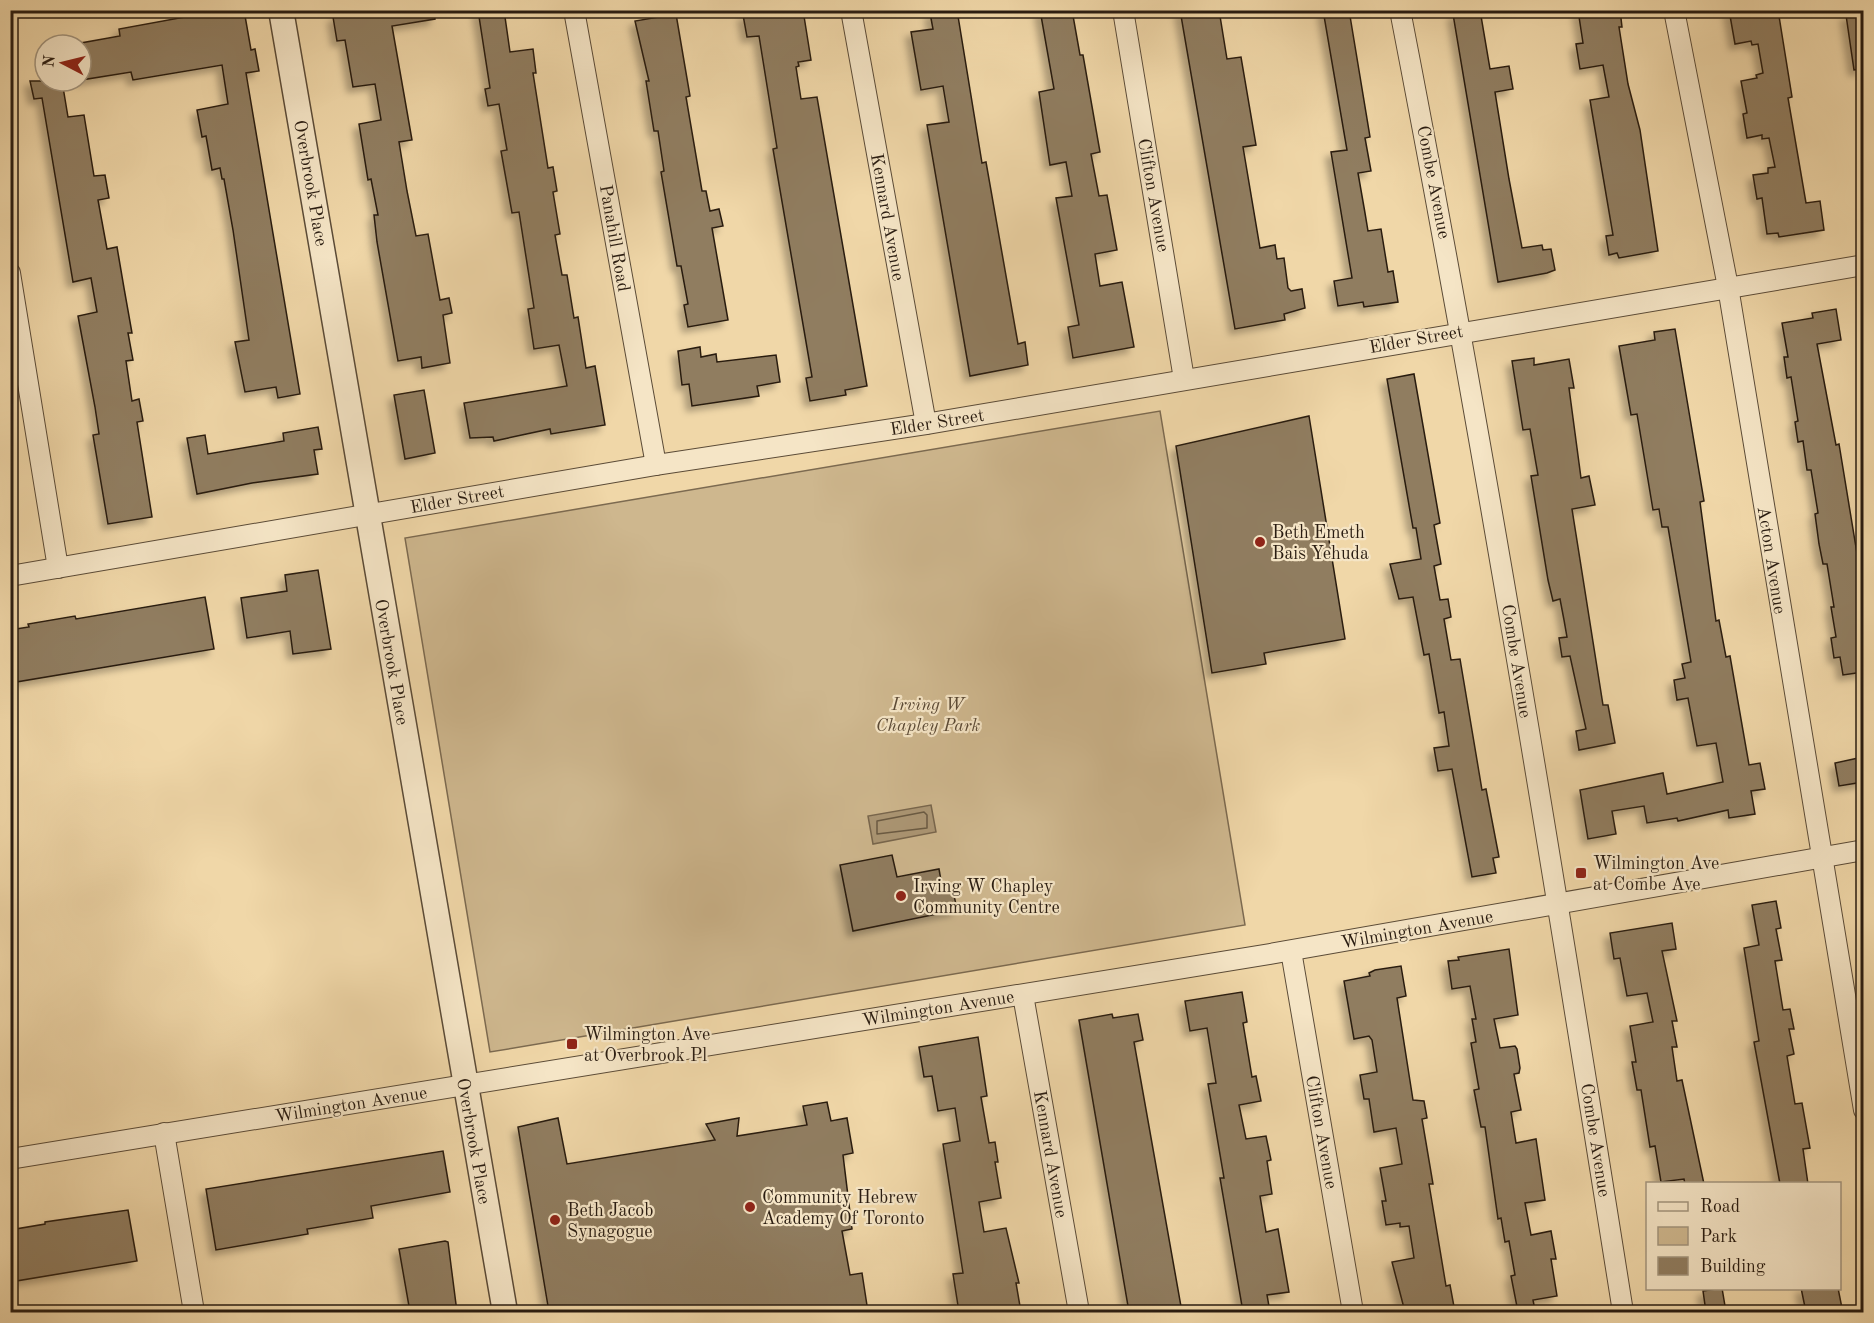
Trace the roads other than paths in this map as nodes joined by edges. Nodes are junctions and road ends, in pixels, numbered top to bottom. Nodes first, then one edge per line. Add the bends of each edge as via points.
1 (281, 10) edge
2 (574, 10) edge
3 (851, 10) edge
4 (1123, 10) edge
5 (1400, 10) edge
6 (1674, 10) edge
7 (1863, 265) edge
8 (10, 273) edge
9 (1728, 287) junction
10 (1462, 331) junction
11 (1184, 379) junction
12 (926, 424) junction
13 (656, 465) junction
14 (367, 515) junction
15 (58, 568) junction
16 (10, 576) edge
17 (1863, 850) edge
18 (1821, 858) junction
19 (1559, 905) junction
20 (1291, 951) junction
21 (1023, 995) junction
22 (464, 1086) junction
23 (1863, 1110) edge
24 (164, 1133) junction
25 (10, 1159) edge
26 (194, 1312) edge
27 (505, 1312) edge
28 (1079, 1312) edge
29 (1353, 1312) edge
30 (1623, 1312) edge

1 - 14 street, Overbrook Place
2 - 13 street, Panahill Road
3 - 12 street, Kennard Avenue
4 - 11 street, Clifton Avenue
5 - 10 street, Combe Avenue
6 - 9 street, Acton Avenue
7 - 9 street, Elder Street
8 - 15 street
9 - 10 street, Elder Street
9 - 18 street, Acton Avenue
10 - 11 street, Elder Street
10 - 19 street, Combe Avenue
11 - 12 street, Elder Street
12 - 13 street, Elder Street
13 - 14 street, Elder Street
14 - 15 street, Elder Street
14 - 22 street, Overbrook Place
15 - 16 street, Elder Street
17 - 18 street, Wilmington Avenue
18 - 19 street, Wilmington Avenue
18 - 23 street, Acton Avenue
19 - 20 street, Wilmington Avenue
19 - 30 street, Combe Avenue
20 - 21 street, Wilmington Avenue
20 - 29 street, Clifton Avenue
21 - 22 street, Wilmington Avenue
21 - 28 street, Kennard Avenue
22 - 24 street, Wilmington Avenue
22 - 27 street, Overbrook Place
24 - 25 street, Wilmington Avenue
24 - 26 street

